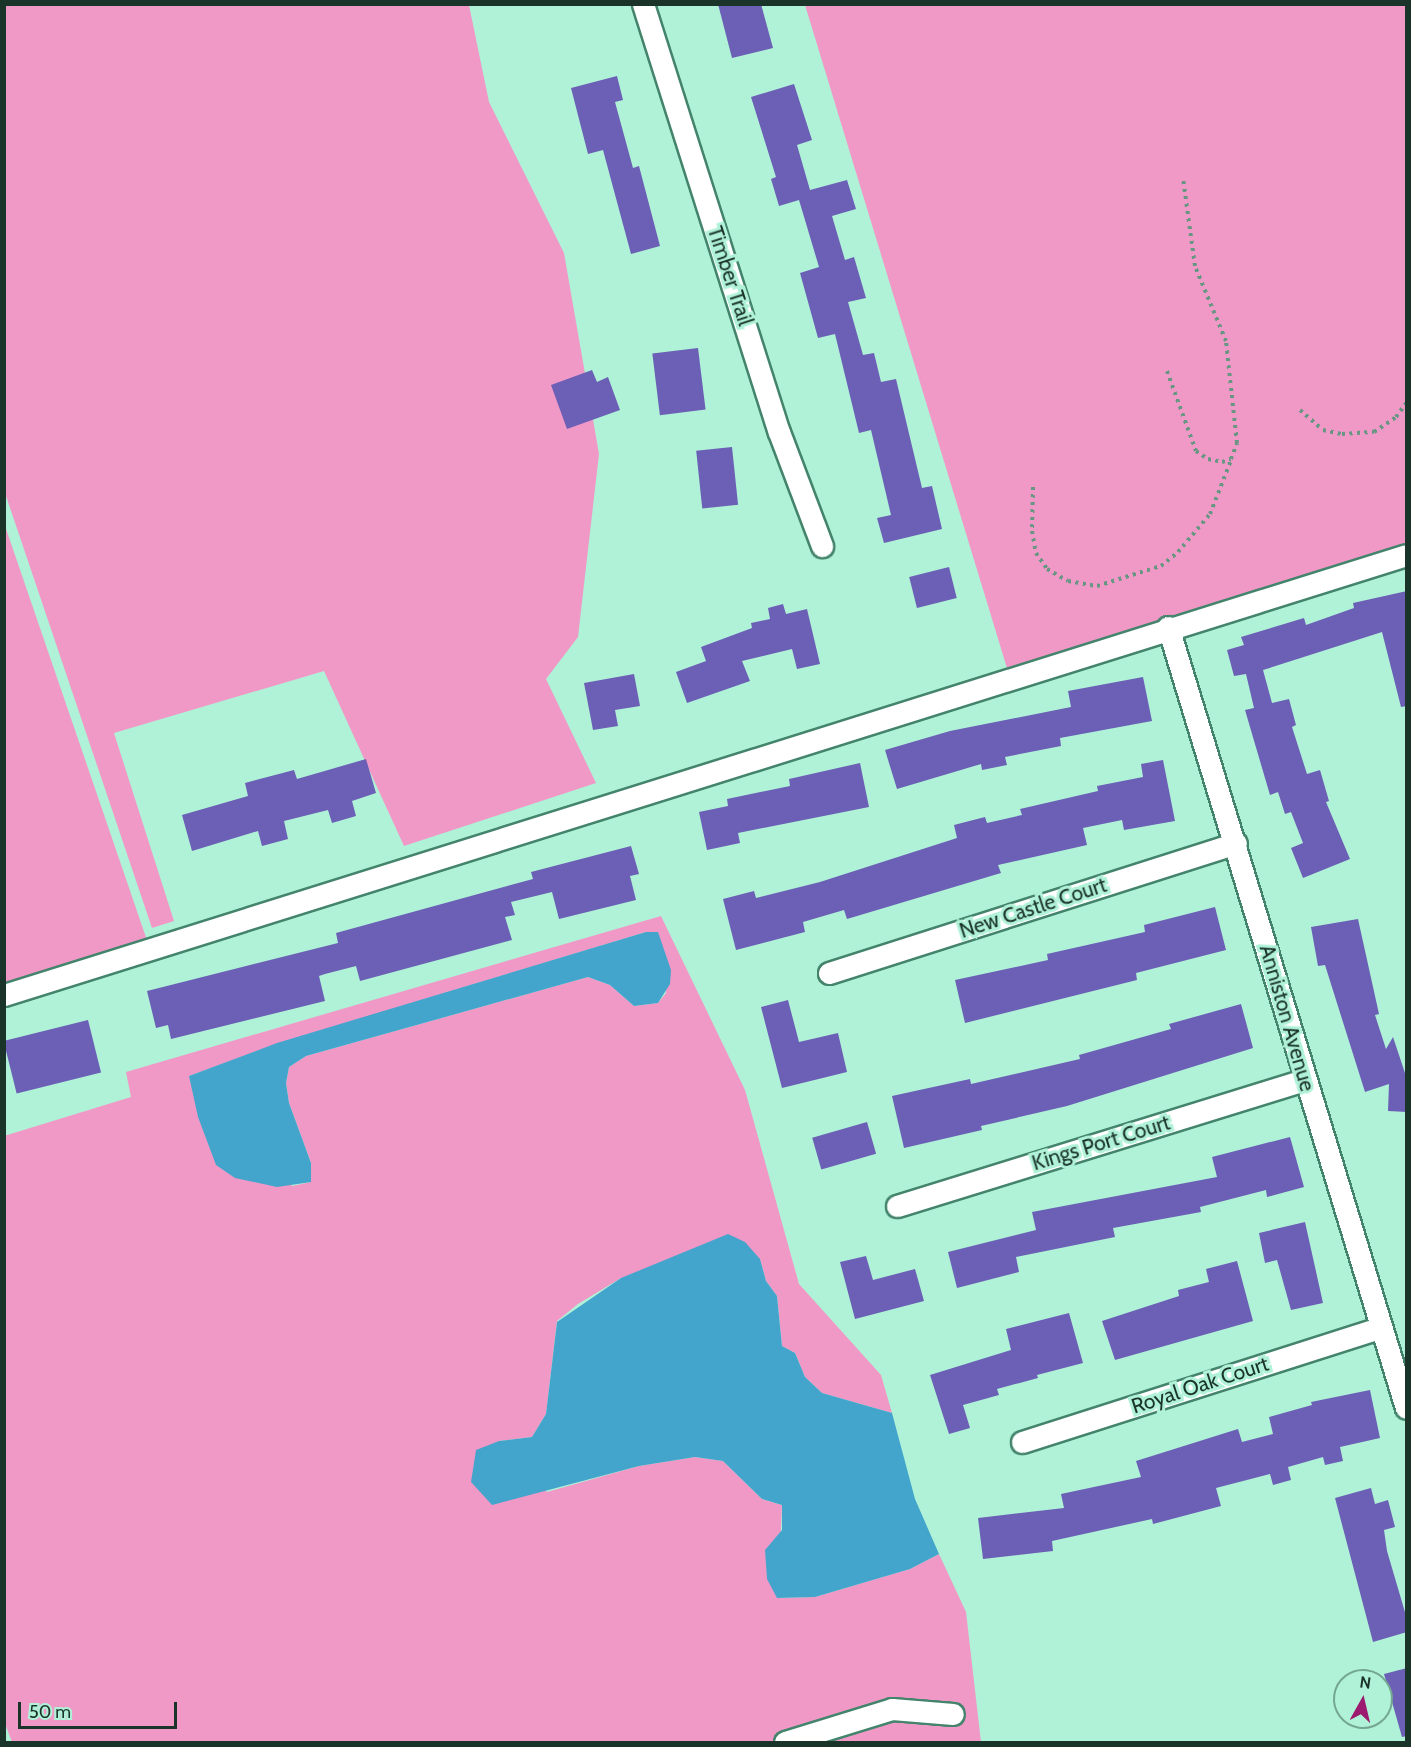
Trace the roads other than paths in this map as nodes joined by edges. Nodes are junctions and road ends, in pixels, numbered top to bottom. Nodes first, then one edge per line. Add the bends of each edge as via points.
1 (643, 4) edge
2 (822, 546) dead end
3 (1407, 555) edge
4 (1168, 627) junction
5 (1236, 843) junction
6 (829, 973) dead end
7 (4, 995) edge
8 (1305, 1080) junction
9 (897, 1206) dead end
10 (1379, 1328) junction
11 (1407, 1408) edge
12 (1022, 1442) dead end
13 (952, 1714) dead end
14 (785, 1743) edge

1 - 2 street, Timber Trail via 780,432
3 - 4 street
4 - 5 street, Anniston Avenue
4 - 7 street
5 - 6 street, New Castle Court
5 - 8 street, Anniston Avenue
8 - 9 street, Kings Port Court
8 - 10 street, Anniston Avenue
10 - 11 street, Anniston Avenue
10 - 12 street, Royal Oak Court
13 - 14 street via 892,1709

